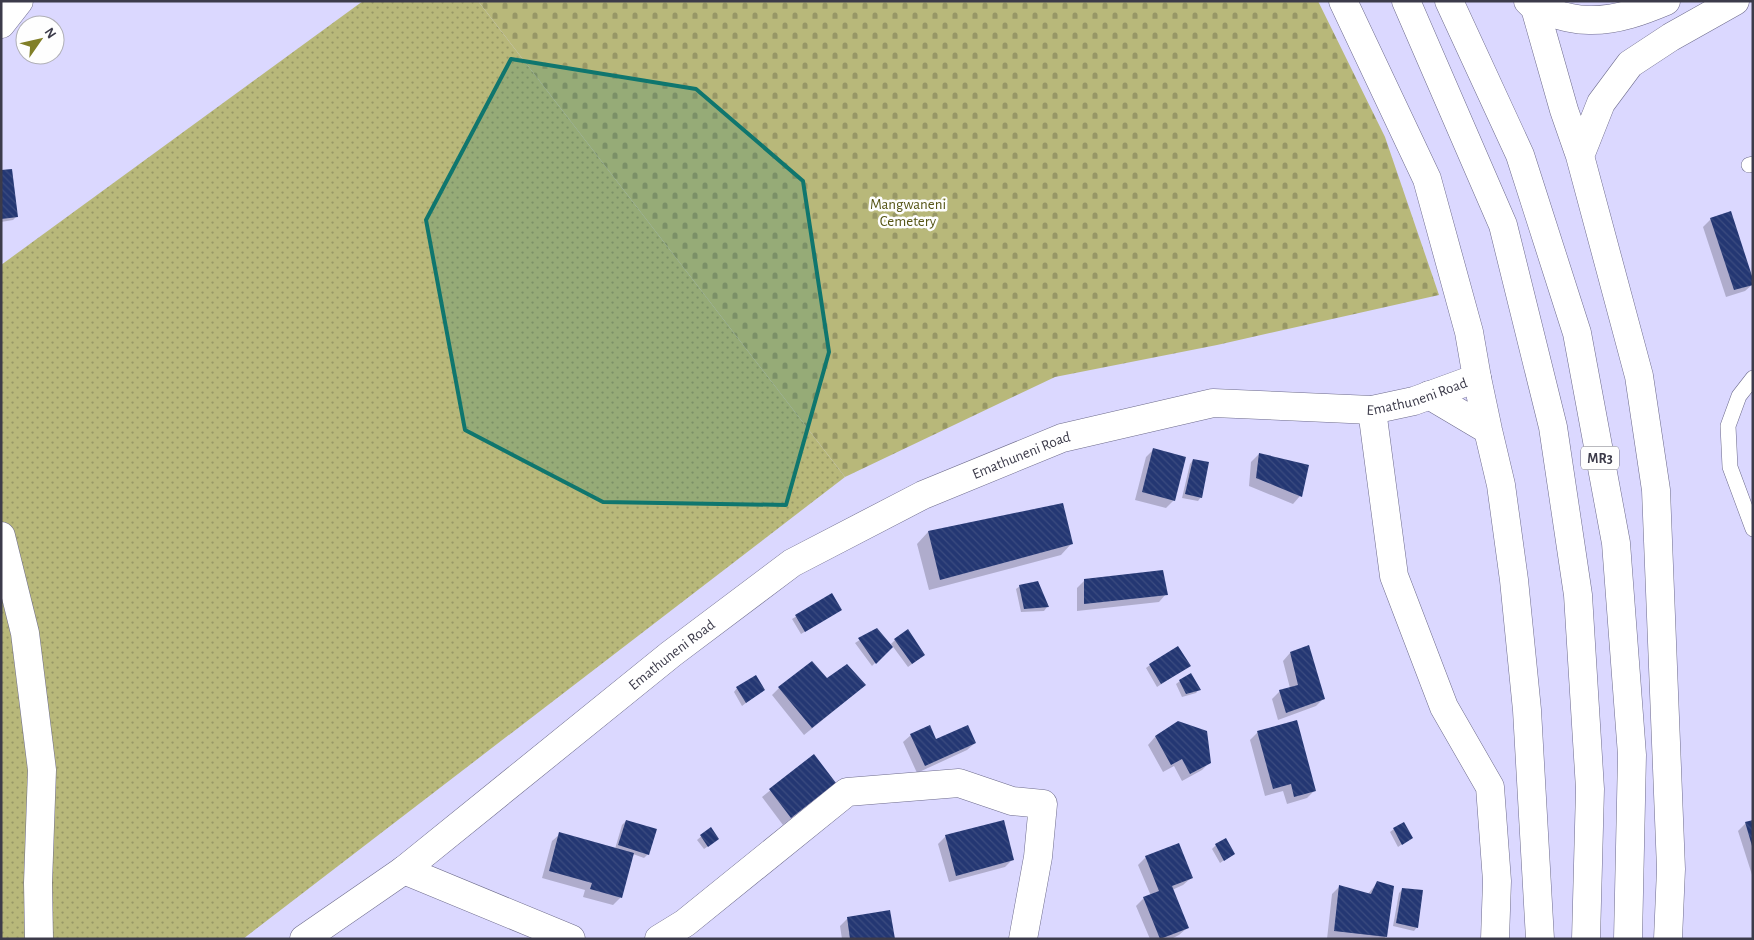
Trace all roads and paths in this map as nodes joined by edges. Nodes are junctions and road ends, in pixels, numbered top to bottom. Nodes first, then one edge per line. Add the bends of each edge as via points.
1 (19, 1) edge
2 (1343, 1) edge
3 (1406, 1) edge
4 (1449, 1) edge
5 (1666, 1) edge
6 (1735, 1) edge
7 (1532, 5) edge
8 (1, 24) edge
9 (1580, 156) junction
10 (1477, 378) junction
11 (1753, 378) edge
12 (1429, 394) junction
13 (1372, 410) junction
14 (1488, 430) junction
15 (1753, 529) edge
16 (1, 536) edge
17 (404, 870) junction
18 (39, 939) edge
19 (304, 939) edge
20 (571, 939) edge
21 (659, 939) edge
22 (1023, 939) edge
23 (1495, 939) edge
24 (1540, 939) edge
25 (1586, 939) edge
26 (1628, 939) edge
27 (1668, 939) edge

1 - 8 main road
2 - 10 main road, Emathuneni Road via 1427,179 1469,332
3 - 25 main road, MR3 via 1503,225 1553,428 1580,624 1590,789
4 - 26 main road, MR3 via 1520,155 1577,333 1616,543 1632,755
5 - 7 main road via 1631,15 1591,20 1564,16
6 - 9 main road via 1670,37 1630,64 1601,104
7 - 9 main road
9 - 27 main road via 1639,376 1656,490 1671,869
10 - 12 main road, Emathuneni Road
10 - 14 main road
11 - 15 lane via 1739,396 1728,426 1730,467
12 - 13 main road, Emathuneni Road via 1414,401
12 - 14 main road
13 - 17 main road, Emathuneni Road via 1213,403 1062,438 923,495 792,563 671,654
13 - 23 main road via 1394,576 1444,707 1490,787 1497,881
14 - 24 main road via 1501,485 1514,580 1527,710
16 - 18 main road via 25,633 42,770
17 - 19 main road, Emathuneni Road
17 - 20 main road
21 - 22 main road via 685,922 847,792 959,783 1012,801 1042,804 1038,857

